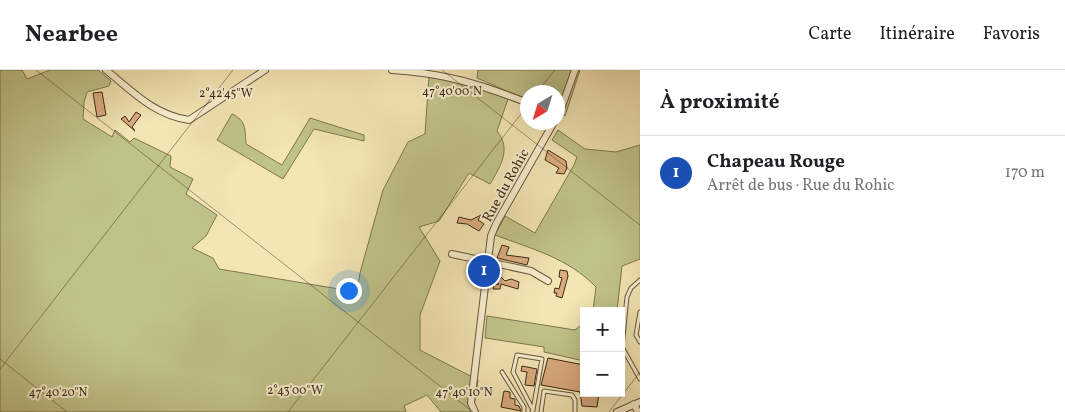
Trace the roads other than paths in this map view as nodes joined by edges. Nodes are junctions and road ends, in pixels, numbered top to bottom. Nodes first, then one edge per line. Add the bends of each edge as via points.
1 (106, 70) edge
2 (265, 70) edge
3 (392, 70) edge
4 (576, 70) edge
5 (565, 99) edge
6 (520, 100) edge
7 (549, 130) edge
8 (452, 254) dead end
9 (487, 262) junction
10 (640, 280) edge
11 (548, 281) dead end
12 (640, 312) edge
13 (640, 342) edge
14 (502, 372) dead end
15 (640, 379) edge
16 (637, 403) edge
17 (533, 411) edge
18 (474, 412) edge
19 (524, 412) edge
20 (541, 412) edge
21 (575, 412) edge
22 (617, 412) edge
23 (638, 412) edge

1 - 2 street via 149,106 189,120
3 - 6 street via 441,75 488,87
4 - 5 street
7 - 9 street, Rue du Rohic via 496,224
8 - 9 street
9 - 11 street via 531,271
9 - 18 street, Rue du Rohic via 471,404
10 - 15 lane via 627,297 622,347
12 - 13 lane via 636,335
14 - 19 lane
16 - 22 street
16 - 23 street
17 - 17 lane via 542,359 518,355 513,372
20 - 21 lane via 544,391 572,395

